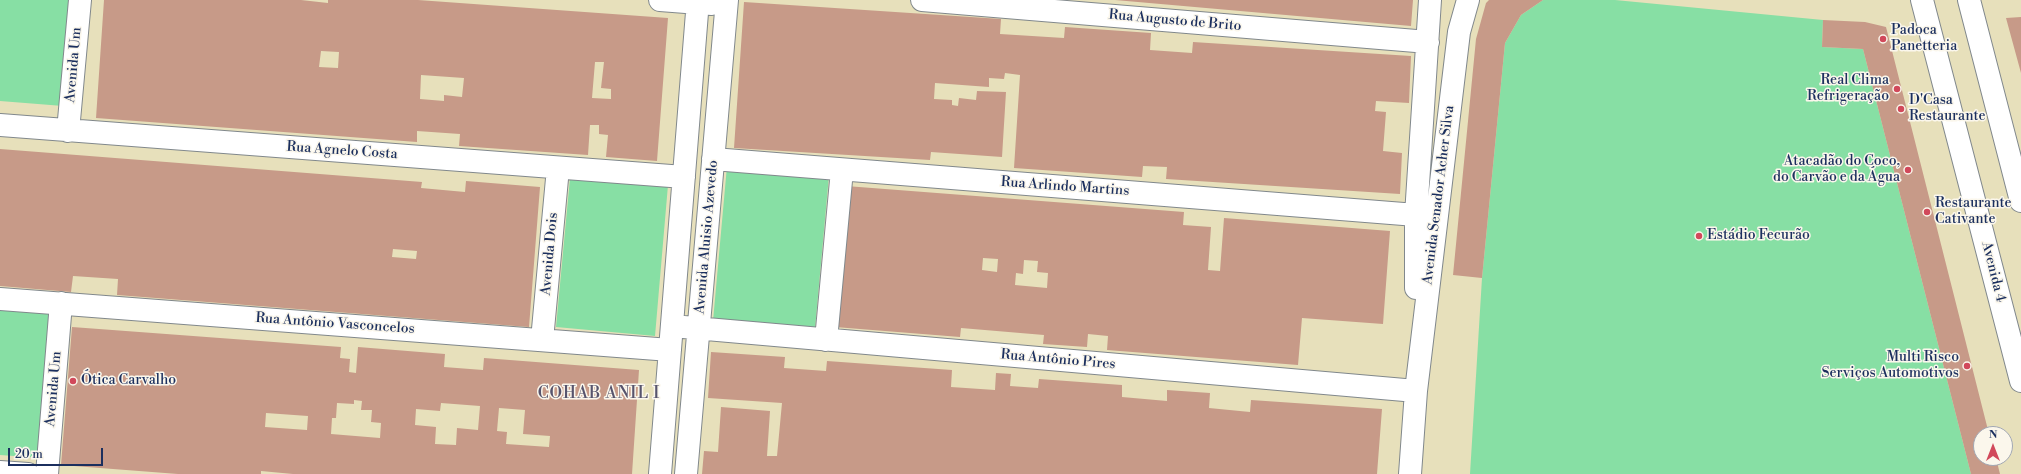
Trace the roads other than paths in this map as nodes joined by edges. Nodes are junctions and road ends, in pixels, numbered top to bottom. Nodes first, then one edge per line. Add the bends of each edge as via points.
1 (80, 0) edge
2 (660, 0) edge
3 (922, 0) edge
4 (1430, 0) edge
5 (1468, 0) edge
6 (1922, 0) edge
7 (1969, 0) edge
8 (697, 1) edge
9 (726, 2) edge
10 (1428, 42) junction
11 (0, 125) edge
12 (68, 130) junction
13 (713, 159) junction
14 (558, 168) junction
15 (842, 170) junction
16 (684, 177) junction
17 (2021, 201) edge
18 (1416, 215) junction
19 (0, 299) edge
20 (61, 303) junction
21 (672, 326) junction
22 (699, 329) junction
23 (542, 340) junction
24 (826, 340) junction
25 (670, 350) junction
26 (2020, 371) edge
27 (1416, 391) junction
28 (0, 472) edge
29 (28, 474) edge
30 (47, 474) edge
31 (660, 474) edge
32 (686, 474) edge
33 (1410, 474) edge

1 - 12 street, Avenida Um
2 - 8 street
3 - 10 street, Rua Augusto de Brito
4 - 10 street, Avenida Senador Acher Silva
5 - 27 street, Avenida Senador Acher Silva via 1459,32
6 - 26 street, Avenida 4
7 - 17 street
8 - 9 street
8 - 16 street, Avenida Aluisio Azevedo
9 - 13 street, Avenida Aluisio Azevedo
10 - 18 street, Avenida Senador Acher Silva
11 - 12 street, Rua Agnelo Costa
12 - 14 street, Rua Agnelo Costa
13 - 15 street, Rua Arlindo Martins
13 - 22 street, Avenida Aluisio Azevedo
14 - 16 street, Rua Agnelo Costa
14 - 23 street, Avenida Dois
15 - 18 street, Rua Arlindo Martins
15 - 24 street
16 - 21 street, Avenida Aluisio Azevedo
18 - 27 street, Avenida Senador Acher Silva
19 - 20 street, Rua Antônio Vasconcelos
20 - 23 street, Rua Antônio Vasconcelos
20 - 30 street, Avenida Um
21 - 22 street, Rua Antônio Pires
21 - 25 street, Avenida Aluisio Azevedo
22 - 24 street, Rua Antônio Pires
22 - 32 street, Avenida Aluisio Azevedo
23 - 25 street, Rua Antônio Vasconcelos
24 - 27 street, Rua Antônio Pires
25 - 31 street, Avenida Aluisio Azevedo
27 - 33 street, Avenida Senador Acher Silva
28 - 29 street

